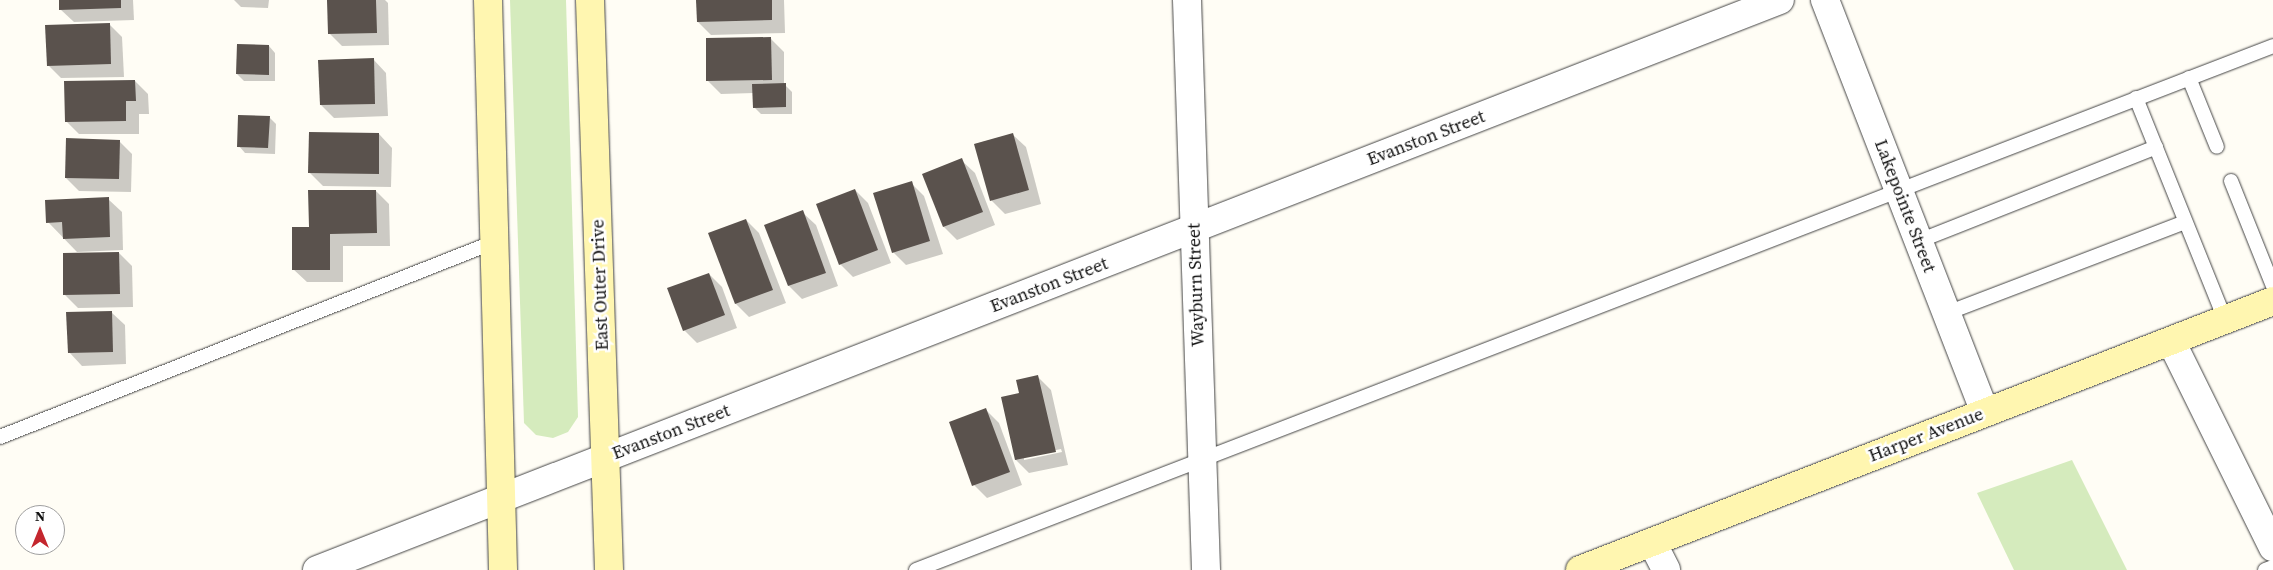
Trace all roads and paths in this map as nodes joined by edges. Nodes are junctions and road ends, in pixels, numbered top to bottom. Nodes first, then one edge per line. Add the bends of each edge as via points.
1 (488, 0) edge
2 (590, 0) edge
3 (1187, 0) edge
4 (1780, 0) edge
5 (1825, 0) edge
6 (2273, 46) edge
7 (2189, 78) junction
8 (2136, 98) junction
9 (2156, 147) junction
10 (2217, 147) dead end
11 (2230, 181) dead end
12 (1898, 188) junction
13 (2185, 222) junction
14 (1194, 229) junction
15 (1919, 241) junction
16 (494, 242) junction
17 (2273, 286) edge
18 (2273, 301) edge
19 (1946, 313) junction
20 (2225, 319) junction
21 (2171, 341) junction
22 (1985, 412) junction
23 (0, 437) edge
24 (606, 457) junction
25 (1202, 462) junction
26 (500, 497) junction
27 (1652, 542) junction
28 (2273, 547) edge
29 (2273, 567) edge
30 (318, 570) edge
31 (503, 570) edge
32 (610, 570) edge
33 (916, 570) edge
34 (1206, 570) edge
35 (1580, 570) edge
36 (1666, 570) edge
37 (2265, 570) edge

1 - 16 street
2 - 24 street, East Outer Drive
3 - 14 street, Wayburn Street
4 - 14 street, Evanston Street
5 - 12 street, Lakepointe Street
6 - 7 lane
7 - 8 lane
7 - 10 lane
8 - 9 lane
8 - 12 lane
9 - 13 lane
9 - 15 lane
11 - 17 lane
12 - 15 street, Lakepointe Street
12 - 25 lane
13 - 19 lane
13 - 20 lane
14 - 24 street, Evanston Street
14 - 25 street, Wayburn Street
15 - 19 street, Lakepointe Street
16 - 23 lane
16 - 26 street
18 - 20 street, Harper Avenue
19 - 22 street, Lakepointe Street
20 - 21 street, Harper Avenue
21 - 22 street, Harper Avenue
21 - 28 street
22 - 27 street, Harper Avenue
24 - 26 street, Evanston Street
24 - 32 street, East Outer Drive
25 - 33 lane
25 - 34 street, Wayburn Street
26 - 30 street, Evanston Street
26 - 31 street
27 - 35 street, Harper Avenue
27 - 36 street
29 - 37 lane

